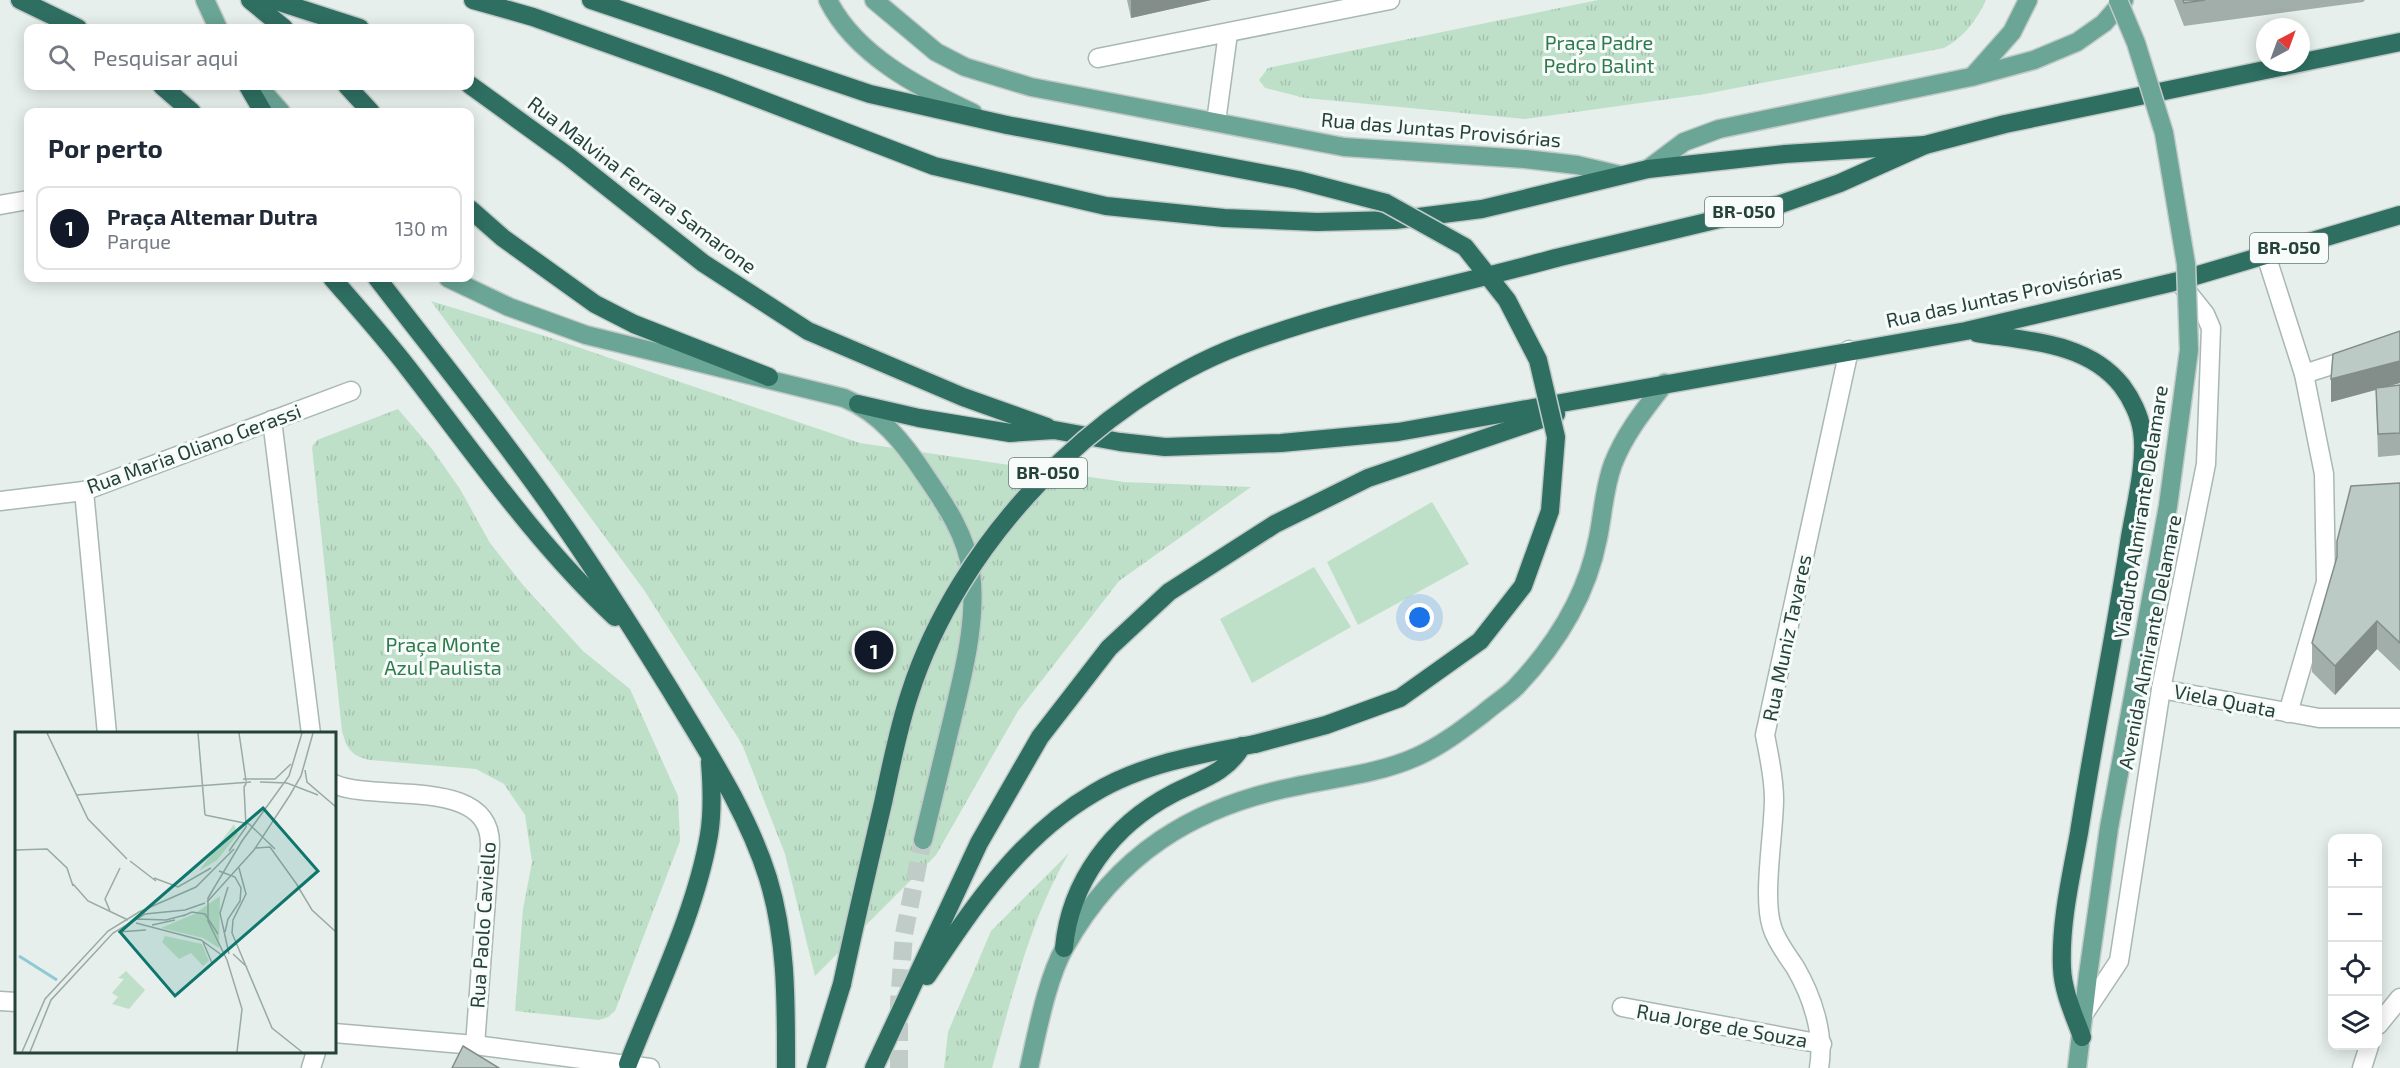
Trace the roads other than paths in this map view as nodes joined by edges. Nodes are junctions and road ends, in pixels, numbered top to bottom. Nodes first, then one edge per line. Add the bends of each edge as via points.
1 (20, 0) edge
2 (205, 0) edge
3 (250, 0) edge
4 (273, 0) edge
5 (473, 0) edge
6 (591, 0) edge
7 (828, 0) edge
8 (874, 0) edge
9 (1390, 0) edge
10 (2028, 0) edge
11 (2118, 0) edge
12 (2124, 0) edge
13 (70, 24) edge
14 (216, 24) edge
15 (279, 24) edge
16 (348, 24) edge
17 (1228, 33) junction
18 (2400, 42) edge
19 (1098, 58) dead end
20 (1971, 78) junction
21 (474, 89) edge
22 (167, 90) edge
23 (250, 90) edge
24 (262, 90) edge
25 (351, 90) edge
26 (187, 108) edge
27 (261, 108) edge
28 (277, 108) edge
29 (367, 108) edge
30 (982, 118) junction
31 (1216, 122) junction
32 (1924, 145) junction
33 (1648, 169) junction
34 (1620, 175) junction
35 (24, 201) edge
36 (0, 205) edge
37 (474, 213) edge
38 (2400, 215) edge
39 (2266, 255) junction
40 (2178, 281) junction
41 (335, 282) edge
42 (380, 282) edge
43 (455, 282) edge
44 (1966, 331) junction
45 (2400, 343) edge
46 (1849, 350) junction
47 (2304, 374) junction
48 (769, 377) junction
49 (1665, 383) junction
50 (351, 391) dead end
51 (1612, 395) junction
52 (858, 404) junction
53 (272, 420) junction
54 (1054, 430) junction
55 (84, 491) junction
56 (0, 501) edge
57 (638, 639) junction
58 (2161, 689) junction
59 (2288, 713) junction
60 (2400, 718) edge
61 (107, 732) edge
62 (311, 732) edge
63 (1248, 745) junction
64 (710, 754) junction
65 (336, 784) edge
66 (923, 840) tunnel mouth
67 (1064, 948) junction
68 (2400, 998) edge
69 (0, 1001) edge
70 (15, 1002) edge
71 (1622, 1007) dead end
72 (2085, 1012) junction
73 (2382, 1020) edge
74 (892, 1027) junction
75 (336, 1034) edge
76 (2082, 1037) junction
77 (1822, 1044) junction
78 (475, 1045) junction
79 (316, 1053) edge
80 (628, 1064) junction
81 (310, 1068) edge
82 (650, 1068) edge
83 (786, 1068) edge
84 (816, 1068) edge
85 (874, 1068) edge
86 (1029, 1068) edge
87 (1820, 1068) edge
88 (2077, 1068) edge

1 - 13 highway
2 - 14 main road
3 - 15 highway
4 - 16 highway
5 - 34 highway via 533,17 675,68 934,166 1106,206 1224,218 1395,220 1482,209
6 - 30 highway via 870,94
7 - 30 main road via 849,31 903,75
8 - 31 main road, Rua das Juntas Provisórias via 936,52 965,67 1031,87
9 - 17 street
10 - 20 main road via 2012,32
11 - 72 main road, Viaduto Almirante Delamare, bridge via 2164,133 2186,264 2189,350 2168,506 2109,828
12 - 20 main road via 2104,23 2077,42 2057,52
17 - 19 street
17 - 31 street
18 - 32 highway, Rua das Juntas Provisórias / BR-050 via 2140,94
20 - 33 main road via 1719,129 1684,142
21 - 54 highway, Rua Malvina Ferrara Samarone via 568,156 703,263 808,331 963,397
22 - 26 highway
23 - 27 highway
24 - 28 main road
25 - 29 highway
30 - 63 highway, bridge via 1298,180 1386,203 1465,247 1507,300 1538,360 1556,437 1550,511 1523,586 1480,641 1400,698 1326,725
31 - 34 main road, Rua das Juntas Provisórias via 1344,147 1525,159
32 - 33 highway, Rua das Juntas Provisórias via 1785,154
32 - 84 highway, Rua das Juntas Provisórias / BR-050, bridge via 1840,183 1778,205 1337,314 1241,346 1182,371 1124,407 1055,465 992,537 936,628 910,693 842,984
33 - 34 highway, Rua das Juntas Provisórias
35 - 36 street
37 - 48 highway via 596,304 634,324
38 - 39 highway, Rua das Juntas Provisórias / BR-050
39 - 40 highway, Rua das Juntas Provisórias / BR-050
39 - 47 street
40 - 44 highway, Rua das Juntas Provisórias / BR-050
40 - 58 street, Avenida Almirante Delamare via 2205,314 2212,346 2206,464
41 - 57 highway via 407,367 531,528 576,581
42 - 57 highway via 554,511
43 - 48 main road via 509,307 586,335
44 - 46 highway, Rua das Juntas Provisórias / BR-050
44 - 76 highway via 2053,345 2085,356 2107,369 2122,386 2142,430 2123,581 2063,932 2066,994
45 - 47 street
46 - 49 highway, Rua das Juntas Provisórias / BR-050
46 - 77 street, Rua Muniz Tavares via 1765,735 1774,799 1768,908 1772,928 1798,973 1816,1017
47 - 59 street via 2324,474 2326,582
48 - 52 main road
49 - 51 highway, Rua das Juntas Provisórias / BR-050
49 - 67 main road via 1636,421 1612,466 1598,538 1572,613 1515,688 1455,735 1415,758 1245,798 1180,826 1148,846 1102,893
50 - 53 street, Rua Maria Oliano Gerassi
51 - 54 highway via 1398,432 1281,443 1164,447
51 - 74 highway, BR-050 via 1368,478 1275,524 1169,592 1109,648 1040,737 979,843
52 - 54 highway via 1010,433
52 - 66 main road via 901,440 947,507 962,538 971,572 972,620 962,678
53 - 55 street, Rua Maria Oliano Gerassi
53 - 62 street
55 - 56 street, Rua Maria Oliano Gerassi
55 - 61 street
57 - 64 highway
58 - 59 street, Viela Quata
58 - 72 street, Avenida Almirante Delamare via 2119,961
59 - 60 street, Viela Quata via 2319,718
63 - 67 highway via 1215,775 1153,804 1101,853 1070,908
63 - 74 highway via 1136,773 1095,792 1048,825 1004,868
64 - 80 highway via 712,798 701,873
64 - 83 highway via 752,832 781,930
65 - 78 street, Rua Paolo Caviello via 462,802 489,829
67 - 86 main road
68 - 73 street
69 - 70 street
71 - 77 street, Rua Jorge de Souza
72 - 76 main road, Viaduto Almirante Delamare
74 - 85 highway
75 - 78 street
76 - 88 main road
77 - 87 street
78 - 80 street
79 - 81 street
80 - 82 street

